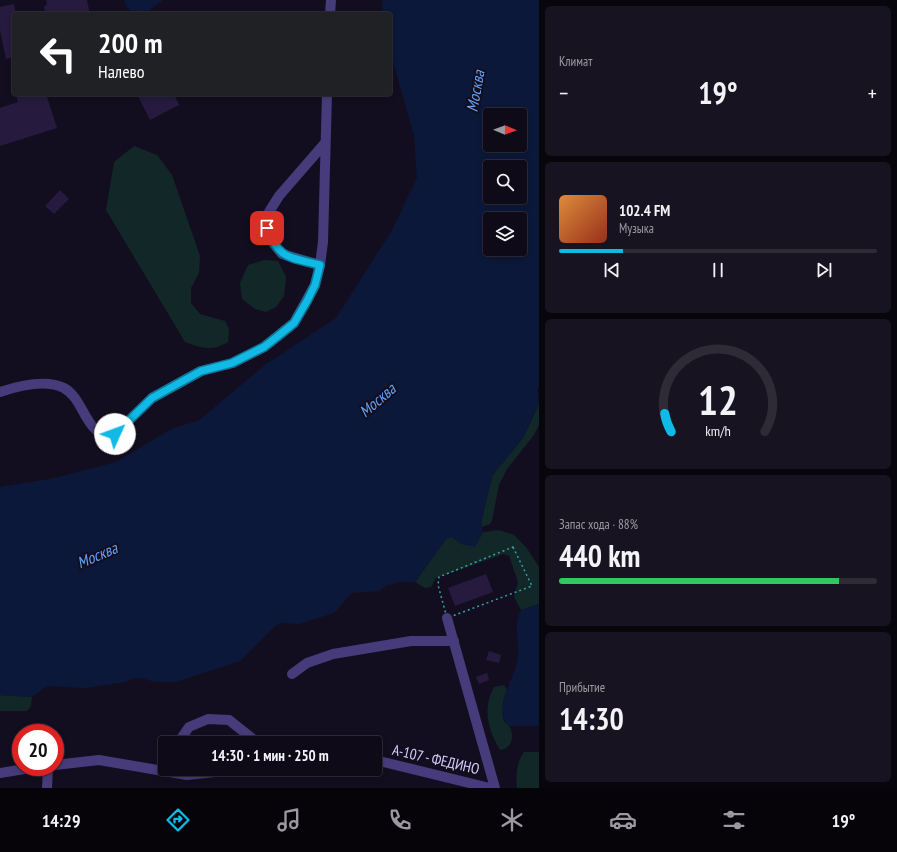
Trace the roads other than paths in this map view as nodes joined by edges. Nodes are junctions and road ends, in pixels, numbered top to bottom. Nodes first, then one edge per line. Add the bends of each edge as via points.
1 (330, 0) edge
2 (330, 12) edge
3 (327, 96) edge
4 (325, 144) junction
5 (320, 265) junction
6 (0, 392) edge
7 (447, 618) road end
8 (454, 641) junction
9 (292, 674) dead end
10 (182, 736) edge
11 (249, 736) edge
12 (382, 762) edge
13 (64, 763) edge
14 (158, 768) edge
15 (12, 771) edge
16 (1, 773) edge
17 (47, 776) edge
18 (46, 788) edge
19 (490, 788) edge
20 (495, 788) edge

1 - 2 street
3 - 4 street
4 - 5 street via 323,242
4 - 5 street via 279,196 269,212 267,228 282,254
5 - 6 street via 315,285 294,323 264,347 232,363 201,371 152,398 115,434 107,436 97,432 75,398 64,388 37,384
7 - 8 street
8 - 9 street via 411,641 333,654 307,663
8 - 20 street
10 - 11 street via 188,727 208,719 228,720
12 - 19 street, А-107 - ФЕДИНО
13 - 14 street via 99,760
15 - 16 street
17 - 18 street

